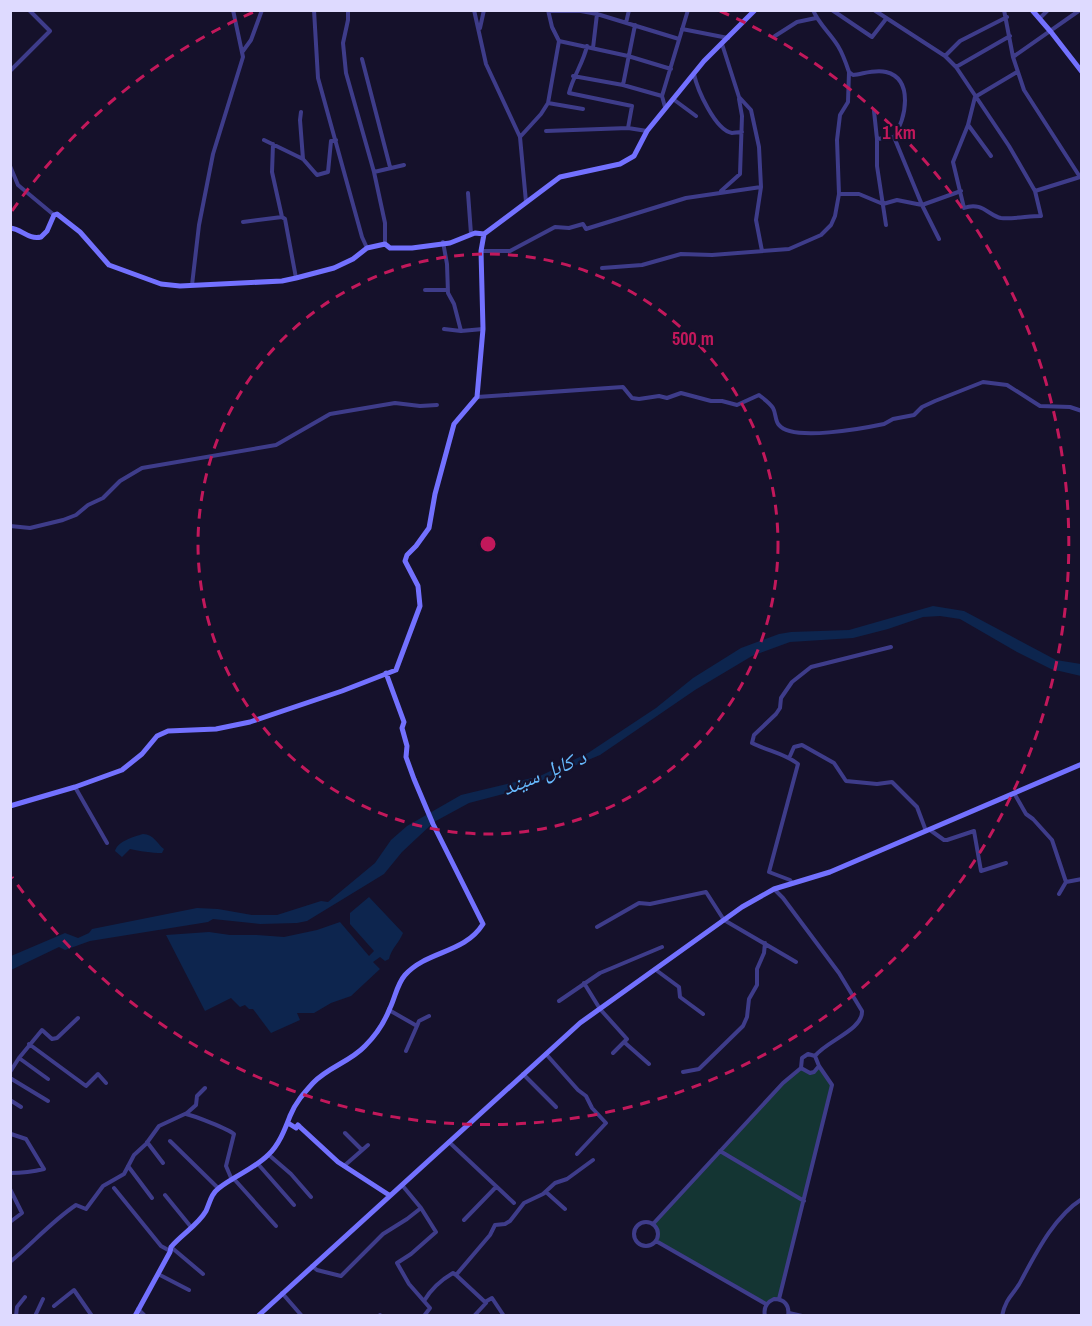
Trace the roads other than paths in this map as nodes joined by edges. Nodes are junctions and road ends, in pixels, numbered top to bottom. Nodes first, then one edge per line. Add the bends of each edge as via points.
1 (29, 10) edge
2 (232, 10) edge
3 (262, 10) edge
4 (314, 10) edge
5 (348, 10) edge
6 (447, 10) edge
7 (474, 10) edge
8 (484, 10) edge
9 (629, 10) edge
10 (688, 10) edge
11 (755, 10) edge
12 (813, 10) edge
13 (832, 10) edge
14 (873, 10) edge
15 (1004, 10) edge
16 (1032, 10) edge
17 (1048, 10) edge
18 (1080, 10) edge
19 (437, 11) edge
20 (548, 11) edge
21 (581, 11) edge
22 (597, 14) junction
23 (1007, 17) junction
24 (816, 18) junction
25 (1040, 18) junction
26 (886, 19) junction
27 (626, 23) junction
28 (635, 25) junction
29 (479, 29) junction
30 (682, 29) junction
31 (1051, 32) junction
32 (775, 36) dead end
33 (1010, 36) junction
34 (728, 38) junction
35 (679, 39) junction
36 (559, 40) junction
37 (722, 44) junction
38 (587, 46) junction
39 (593, 48) junction
40 (243, 51) junction
41 (628, 56) junction
42 (945, 56) junction
43 (1013, 57) junction
44 (362, 59) dead end
45 (956, 67) junction
46 (671, 69) junction
47 (10, 71) edge
48 (849, 72) junction
49 (1017, 72) junction
50 (1082, 72) edge
51 (693, 74) junction
52 (573, 76) junction
53 (623, 85) junction
54 (662, 96) junction
55 (739, 96) junction
56 (975, 97) junction
57 (673, 99) junction
58 (548, 103) junction
59 (666, 108) junction
60 (583, 109) dead end
61 (874, 111) dead end
62 (301, 112) dead end
63 (696, 116) dead end
64 (968, 125) junction
65 (628, 128) junction
66 (546, 131) dead end
67 (647, 131) junction
68 (742, 132) junction
69 (520, 137) junction
70 (894, 137) junction
71 (877, 139) junction
72 (264, 140) dead end
73 (336, 140) junction
74 (273, 144) junction
75 (991, 156) dead end
76 (303, 159) junction
77 (404, 165) dead end
78 (10, 166) edge
79 (390, 167) junction
80 (374, 172) junction
81 (1081, 177) edge
82 (760, 187) junction
83 (721, 191) junction
84 (961, 191) junction
85 (1035, 191) junction
86 (468, 193) dead end
87 (839, 194) junction
88 (526, 202) junction
89 (883, 204) junction
90 (922, 205) junction
91 (54, 214) junction
92 (282, 217) junction
93 (243, 222) dead end
94 (886, 225) dead end
95 (10, 228) edge
96 (484, 234) junction
97 (471, 235) junction
98 (939, 239) dead end
99 (443, 242) junction
100 (385, 244) junction
101 (367, 248) junction
102 (481, 250) junction
103 (762, 250) junction
104 (602, 268) dead end
105 (296, 278) junction
106 (192, 285) junction
107 (425, 290) dead end
108 (448, 290) junction
109 (444, 329) dead end
110 (483, 329) junction
111 (461, 331) junction
112 (477, 397) junction
113 (437, 405) dead end
114 (1082, 411) edge
115 (10, 526) edge
116 (891, 647) dead end
117 (386, 673) junction
118 (790, 756) junction
119 (1082, 764) edge
120 (75, 787) junction
121 (1014, 793) junction
122 (10, 806) edge
123 (928, 831) junction
124 (107, 843) dead end
125 (1006, 863) dead end
126 (1082, 879) edge
127 (1066, 882) junction
128 (792, 883) junction
129 (774, 889) junction
130 (1059, 894) dead end
131 (724, 920) junction
132 (597, 927) dead end
133 (765, 943) junction
134 (662, 946) dead end
135 (796, 962) dead end
136 (656, 970) junction
137 (584, 983) junction
138 (559, 1001) dead end
139 (600, 1009) junction
140 (389, 1010) junction
141 (703, 1014) dead end
142 (429, 1016) dead end
143 (78, 1018) dead end
144 (417, 1026) junction
145 (624, 1042) junction
146 (30, 1044) junction
147 (406, 1051) dead end
148 (613, 1053) dead end
149 (545, 1054) junction
150 (815, 1056) junction
151 (19, 1058) junction
152 (649, 1064) dead end
153 (819, 1066) junction
154 (801, 1068) junction
155 (10, 1072) edge
156 (683, 1072) dead end
157 (523, 1073) junction
158 (10, 1078) edge
159 (48, 1079) dead end
160 (106, 1083) dead end
161 (204, 1088) dead end
162 (10, 1100) edge
163 (48, 1101) dead end
164 (21, 1107) dead end
165 (556, 1107) dead end
166 (186, 1114) junction
167 (288, 1123) junction
168 (15, 1126) dead end
169 (345, 1133) dead end
170 (11, 1135) edge
171 (170, 1141) dead end
172 (147, 1142) junction
173 (449, 1142) junction
174 (368, 1145) dead end
175 (362, 1150) junction
176 (720, 1151) junction
177 (577, 1154) dead end
178 (269, 1155) junction
179 (593, 1160) dead end
180 (163, 1162) dead end
181 (257, 1163) junction
182 (128, 1166) junction
183 (344, 1166) junction
184 (10, 1173) edge
185 (233, 1180) junction
186 (401, 1185) junction
187 (496, 1187) junction
188 (114, 1188) dead end
189 (218, 1188) junction
190 (10, 1189) edge
191 (546, 1192) junction
192 (165, 1195) dead end
193 (389, 1195) junction
194 (311, 1197) dead end
195 (152, 1198) dead end
196 (1082, 1199) edge
197 (804, 1201) junction
198 (514, 1203) dead end
199 (294, 1205) dead end
200 (421, 1208) junction
201 (565, 1209) dead end
202 (464, 1220) dead end
203 (10, 1222) edge
204 (652, 1224) junction
205 (276, 1226) dead end
206 (191, 1227) junction
207 (656, 1241) junction
208 (171, 1249) junction
209 (10, 1262) edge
210 (311, 1266) junction
211 (158, 1274) junction
212 (203, 1274) dead end
213 (456, 1275) junction
214 (189, 1290) dead end
215 (282, 1293) junction
216 (25, 1297) dead end
217 (43, 1299) dead end
218 (779, 1299) junction
219 (424, 1301) junction
220 (486, 1303) junction
221 (766, 1304) junction
222 (54, 1306) dead end
223 (138, 1309) junction
224 (788, 1314) edge
225 (16, 1316) edge
226 (35, 1316) edge
227 (92, 1316) edge
228 (135, 1316) edge
229 (145, 1316) edge
230 (258, 1316) edge
231 (302, 1316) edge
232 (424, 1316) edge
233 (474, 1316) edge
234 (504, 1316) edge
235 (765, 1316) edge
236 (802, 1316) edge
237 (1002, 1316) edge

1 - 47 street via 50,31
2 - 40 street
3 - 40 street
4 - 73 street via 318,78
5 - 80 street via 343,43 346,73
6 - 19 street
7 - 29 street
8 - 29 street
9 - 27 street
10 - 30 street
11 - 34 main road
12 - 24 street
13 - 26 street via 872,37
14 - 26 street
15 - 23 street
16 - 25 main road
17 - 25 street
18 - 31 street
20 - 21 street
20 - 36 street
21 - 22 street
22 - 27 street
22 - 39 street
23 - 33 street
23 - 42 street via 960,41
24 - 32 street via 797,22
24 - 48 street via 837,45
25 - 31 main road
26 - 42 street
27 - 28 street
28 - 35 street
28 - 41 street
29 - 69 street via 486,64
30 - 34 street
30 - 35 street
31 - 43 street
31 - 50 main road
33 - 43 street
33 - 45 street
34 - 37 main road
35 - 46 street
36 - 38 street
36 - 58 street
37 - 51 main road
37 - 55 street
38 - 39 street
38 - 52 street via 580,69
39 - 41 street
40 - 106 street via 213,153
41 - 46 street
41 - 53 street
42 - 45 street
43 - 49 street
44 - 79 street
45 - 56 street
46 - 54 street
48 - 70 street via 853,75 886,71 902,83 905,92 901,122
48 - 87 street via 848,102 840,115 838,132
49 - 56 street
49 - 81 street via 1024,90
51 - 57 main road
51 - 68 street via 708,109 728,131
52 - 53 street
52 - 65 street via 569,93 632,106
53 - 54 street
54 - 59 street
55 - 68 street
55 - 82 street via 751,110 759,147
56 - 64 street
56 - 85 street
57 - 59 main road
57 - 63 street
58 - 60 street
58 - 69 street
59 - 67 main road
61 - 71 street
62 - 76 street
64 - 75 street
64 - 84 street via 953,162
65 - 66 street
65 - 67 street
67 - 88 main road via 634,156 620,164 560,177
68 - 83 street via 740,174
69 - 88 street
70 - 71 street
70 - 90 street
71 - 89 street
72 - 74 street
73 - 76 street via 331,141 328,172 317,175
73 - 101 street
74 - 76 street
74 - 92 street via 272,172
77 - 79 street
78 - 91 street via 18,185
79 - 80 street
80 - 100 street via 386,223
81 - 85 street
82 - 83 street
82 - 103 street via 756,220
83 - 102 street via 586,229 583,224 555,227 510,251
84 - 85 street via 964,208 987,210 999,218 1041,216
84 - 90 street
86 - 97 street
87 - 89 street via 859,194
87 - 103 street via 835,216 821,235 789,249
88 - 96 main road
89 - 90 street via 897,200
89 - 94 street
90 - 98 street
91 - 95 main road via 41,237
91 - 106 main road via 80,232 109,265 161,284
92 - 93 street
92 - 105 street
96 - 97 main road
96 - 102 main road
97 - 99 main road
99 - 100 main road via 397,248
99 - 108 street
100 - 101 main road
101 - 105 main road via 334,268
102 - 110 main road
103 - 104 street via 681,254 642,265
105 - 106 main road
107 - 108 street
108 - 111 street
109 - 111 street
110 - 111 street
110 - 112 main road
112 - 114 street via 623,387 632,398 667,398 681,393 737,405 759,395 773,408 781,427 823,434 906,417 983,382 1007,385 1040,406
112 - 117 main road via 454,424 429,528 405,561 418,586 420,606 398,667
113 - 115 street via 394,404 330,414 276,445 142,468 103,498 63,520 30,528
116 - 118 street via 811,667 792,682 781,698 780,708 754,735 752,743
117 - 120 main road via 250,722 162,733 122,770
117 - 140 main road via 404,722 406,757 433,825 481,922 475,935 464,944 428,958 406,974
118 - 123 street via 794,747 801,745 834,763 846,781 892,782 917,807
118 - 128 street via 798,764 769,872
119 - 121 main road
120 - 122 main road
120 - 124 street
121 - 123 main road
121 - 127 street via 1026,814 1052,840
123 - 125 street via 944,840 974,831 981,871
123 - 128 main road via 830,872
126 - 127 street
127 - 130 street
128 - 129 main road
129 - 131 main road
129 - 150 street via 839,973 862,1011 858,1024
131 - 132 street via 704,892 639,903
131 - 133 street
131 - 136 main road
133 - 135 street
133 - 156 street via 757,985 749,999 743,1026 699,1069
134 - 137 street
136 - 139 main road
136 - 141 street via 680,987 680,997
137 - 138 street
137 - 139 street
139 - 145 street via 626,1038
139 - 149 main road
140 - 144 street
140 - 167 main road via 365,1047 322,1074 300,1097
142 - 144 street
143 - 146 street via 57,1038 52,1039 42,1030
144 - 147 street
145 - 148 street
145 - 152 street
146 - 151 street
146 - 160 street via 86,1086 98,1074
149 - 157 main road
149 - 177 street via 606,1123
150 - 153 street
150 - 154 street via 805,1055
151 - 155 street
151 - 159 street
153 - 154 street via 810,1073
153 - 197 street via 832,1085
154 - 176 street
157 - 165 street
157 - 173 main road
158 - 163 street
161 - 166 street via 196,1105
162 - 164 street
166 - 172 street via 159,1126
166 - 185 street via 234,1134 226,1166
167 - 178 main road
167 - 183 main road via 296,1128 298,1125
168 - 170 street
169 - 175 street
170 - 184 street via 26,1139 44,1169
171 - 189 street
172 - 180 street
172 - 182 street
173 - 186 main road
173 - 187 street
174 - 175 street
175 - 183 street
176 - 197 street
176 - 204 street
178 - 181 main road
178 - 194 street
179 - 191 street
181 - 185 main road
181 - 199 street
182 - 195 street
182 - 209 street via 124,1174 103,1186 86,1209 76,1205 60,1215
183 - 193 main road
185 - 189 main road
185 - 205 street
186 - 193 main road
186 - 200 street
187 - 198 street
187 - 202 street
188 - 208 street via 161,1246
189 - 206 main road
190 - 203 street via 22,1213
191 - 201 street
191 - 213 street via 524,1203 510,1221 495,1225
192 - 206 street
193 - 210 main road
196 - 237 street via 1065,1212 1034,1257 1007,1298
197 - 218 street
200 - 210 street via 382,1234 341,1276
200 - 219 street via 436,1232 397,1263
204 - 207 street via 658,1232
204 - 207 street via 638,1224 633,1237 644,1247
206 - 208 main road
207 - 221 street
208 - 211 main road
208 - 212 street
210 - 215 main road
211 - 214 street
211 - 223 main road
213 - 219 street via 443,1279
213 - 220 street
215 - 230 main road
215 - 231 street
216 - 225 street
217 - 226 street
218 - 221 street
218 - 224 street via 787,1304
219 - 232 street via 430,1308
220 - 233 street
220 - 234 street via 492,1298
221 - 235 street
222 - 227 street via 74,1290
223 - 228 main road
223 - 229 street
224 - 236 street

